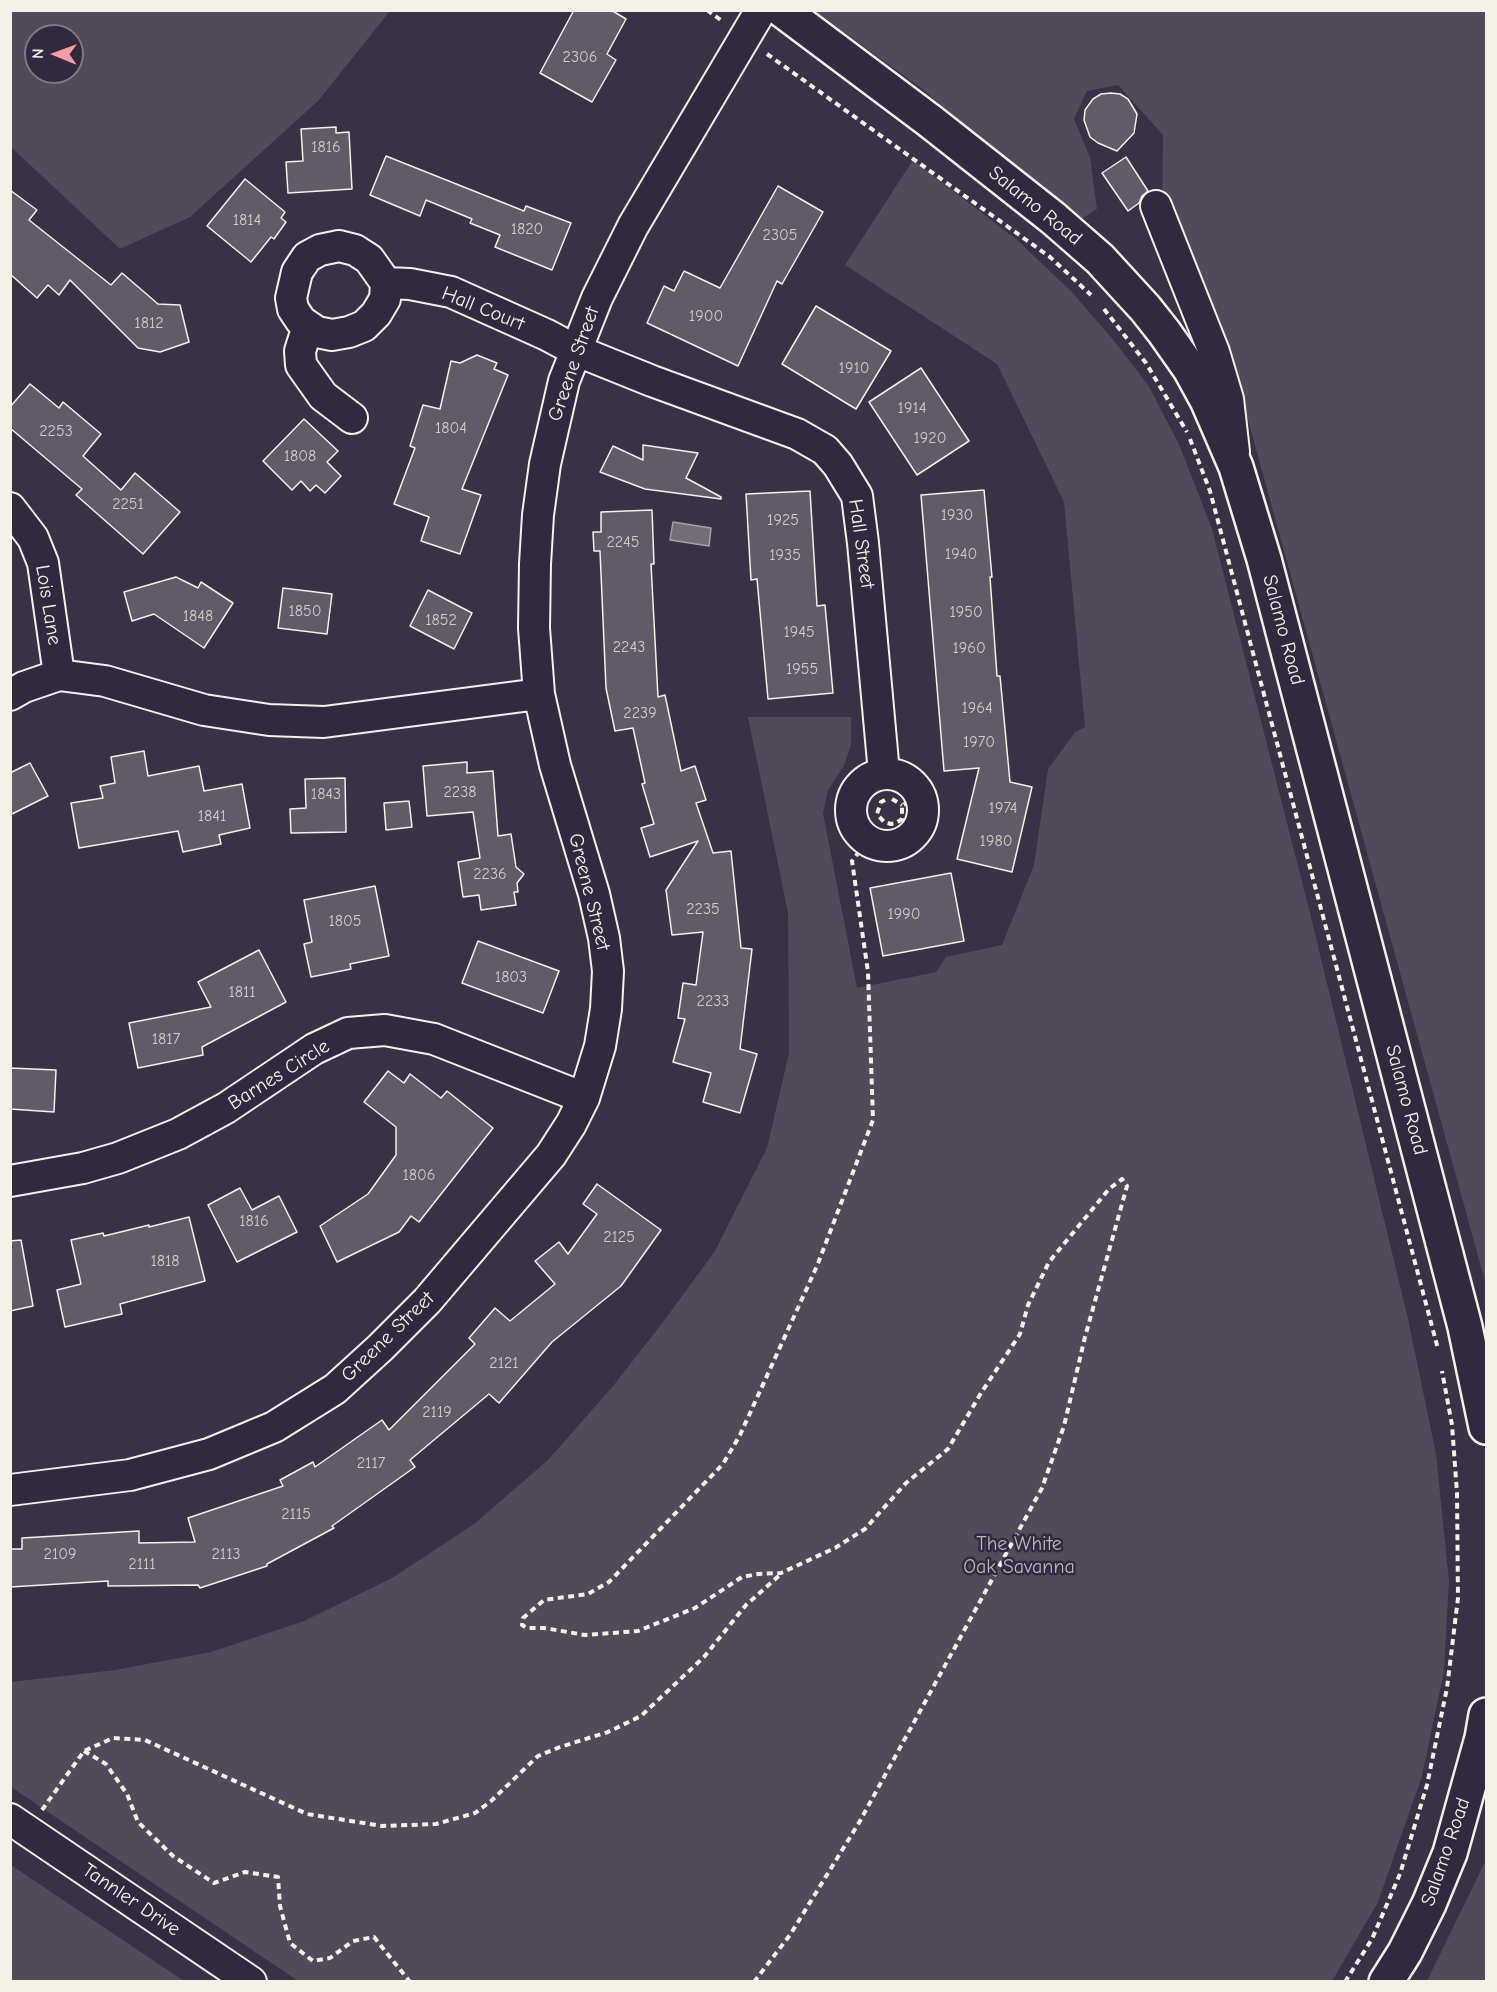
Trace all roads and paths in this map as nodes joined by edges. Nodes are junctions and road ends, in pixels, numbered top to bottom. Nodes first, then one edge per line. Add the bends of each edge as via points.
1 (707, 10) edge
2 (761, 10) edge
3 (782, 10) edge
4 (717, 17) dead end
5 (771, 57) dead end
6 (1156, 206) dead end
7 (386, 283) junction
8 (308, 326) junction
9 (575, 350) junction
10 (352, 418) dead end
11 (1236, 467) junction
12 (10, 508) edge
13 (59, 675) junction
14 (539, 694) junction
15 (10, 695) edge
16 (884, 773) junction
17 (912, 801) junction
18 (859, 852) dead end
19 (584, 1098) junction
20 (10, 1181) edge
21 (1439, 1354) dead end
22 (1441, 1364) dead end
23 (1486, 1427) edge
24 (10, 1490) edge
25 (781, 1573) junction
26 (1486, 1715) edge
27 (84, 1751) junction
28 (19, 1825) edge
29 (251, 1982) edge
30 (410, 1982) edge
31 (754, 1982) edge
32 (1346, 1982) edge
33 (1386, 1982) edge

1 - 4 path
2 - 9 street, Greene Street via 633,226
3 - 11 main road, Salamo Road via 948,135 1100,259 1145,308 1190,369
5 - 21 path via 1050,257 1097,301 1132,345 1187,432 1210,491
6 - 11 street via 1214,351 1228,399
7 - 8 street via 385,299 364,326 332,335
7 - 8 street via 369,259 355,250 339,246 320,250 306,258 292,287 293,309
7 - 9 street, Hall Court via 451,292
8 - 10 street via 300,351 301,365 323,396
9 - 14 street, Greene Street via 552,427 538,515 534,628
9 - 16 street, Hall Street via 797,434 825,450 838,465 857,496
11 - 23 main road, Salamo Road via 1322,776 1465,1327
12 - 13 street, Lois Lane via 33,538 43,563
13 - 14 street via 105,681 204,710 269,720 324,722
13 - 15 street
14 - 19 street, Greene Street via 555,765 594,894 608,971 600,1046
16 - 17 street via 900,775 914,784
16 - 17 street via 868,778 857,789 851,804 852,820 867,840 882,846 906,841 918,830 924,814
17 - 17 path via 896,823 879,818 881,802
18 - 25 path via 852,861 868,972 873,1120 817,1266 741,1435 723,1464 609,1582 588,1594 544,1600 523,1618 522,1625 585,1635 638,1631 695,1608 742,1577
19 - 20 street, Barnes Circle via 434,1039 385,1030 348,1033 314,1049 226,1108 178,1134 83,1168
19 - 24 street, Greene Street via 551,1155 427,1301 335,1389 274,1426 209,1454 130,1475
22 - 32 path via 1458,1493 1458,1598 1447,1688 1427,1785 1400,1874 1372,1938
25 - 27 path via 746,1605 704,1657 641,1716 538,1756 475,1812 436,1824 382,1826 307,1814 145,1740 112,1738
25 - 31 path via 865,1529 906,1482 948,1449 1020,1334 1028,1305 1049,1262 1109,1189 1122,1179 1127,1186 1064,1426 1042,1488 860,1821 790,1935
26 - 33 main road, Salamo Road via 1449,1853 1430,1904
27 - 28 path
27 - 30 path via 106,1764 127,1794 138,1822 173,1856 214,1883 245,1872 278,1876 280,1906 290,1942 313,1961 330,1958 353,1941 374,1937
28 - 29 street, Tannler Drive

